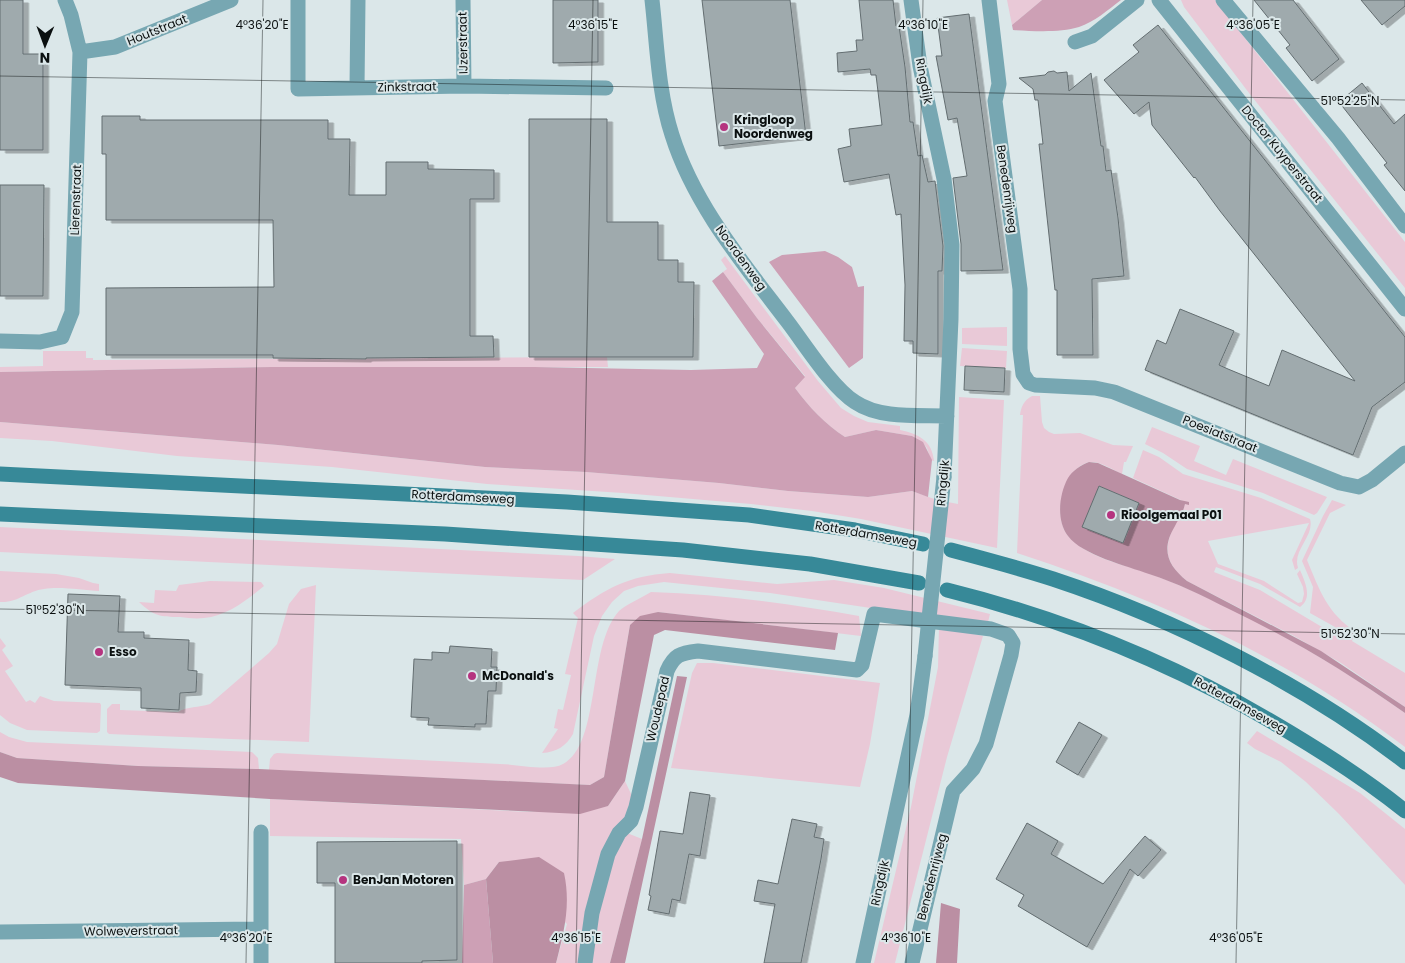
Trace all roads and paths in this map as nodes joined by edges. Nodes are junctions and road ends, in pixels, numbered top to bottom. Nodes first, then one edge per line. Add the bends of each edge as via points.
1 (65, 0) edge
2 (231, 0) edge
3 (298, 0) edge
4 (358, 0) edge
5 (463, 0) edge
6 (652, 0) edge
7 (911, 0) edge
8 (989, 0) edge
9 (1137, 0) edge
10 (1159, 0) edge
11 (1223, 0) edge
12 (1075, 42) dead end
13 (80, 52) junction
14 (464, 86) junction
15 (357, 88) junction
16 (606, 88) dead end
17 (1405, 226) edge
18 (1405, 309) edge
19 (0, 341) edge
20 (1025, 379) joint
21 (947, 416) junction
22 (1405, 453) edge
23 (0, 474) edge
24 (0, 514) edge
25 (923, 544) dead end
26 (951, 550) dead end
27 (919, 583) dead end
28 (947, 590) dead end
29 (874, 614) joint
30 (1405, 762) edge
31 (1405, 812) edge
32 (261, 832) dead end
33 (261, 929) junction
34 (0, 932) edge
35 (261, 963) edge
36 (585, 963) edge
37 (863, 963) edge
38 (912, 963) edge

1 - 13 street, Lierenstraat via 72,15
2 - 13 street, Houtstraat via 115,48
3 - 15 street, Zinkstraat via 298,90
4 - 15 street
5 - 14 street, IJzerstraat
6 - 21 street, Noordenweg via 662,89 671,133 701,201 726,239 814,356 855,402 885,413
7 - 21 street, Ringdijk via 920,66 944,179 952,245
8 - 20 street, Benedenrijweg via 999,84 995,101 1020,289 1020,356
9 - 12 street via 1092,36
10 - 18 street, Doctor Kuyperstraat
11 - 17 street via 1338,138
13 - 19 street, Lierenstraat via 72,312 62,337 40,342
14 - 15 street, Zinkstraat
14 - 16 street, Zinkstraat
20 - 22 street, Poesiatstraat via 1035,385 1114,392 1340,483 1359,486 1372,480
21 - 37 street, Ringdijk, bridge via 944,477 916,715
23 - 25 main road, Rotterdamseweg via 567,502 730,514 855,530
24 - 27 main road via 445,534 683,550 810,564
26 - 30 main road via 1053,579 1126,605 1196,636 1321,705
28 - 31 main road, Rotterdamseweg via 1045,617 1165,665 1253,710 1314,747
29 - 36 street, Woudepad via 862,665 857,670 698,651 682,652 670,662 636,807 631,821 619,833 608,854 598,887
29 - 38 street, Benedenrijweg via 991,629 1008,635 1013,643 986,744 973,769 954,791
32 - 33 street
33 - 34 street, Wolweverstraat
33 - 35 street

